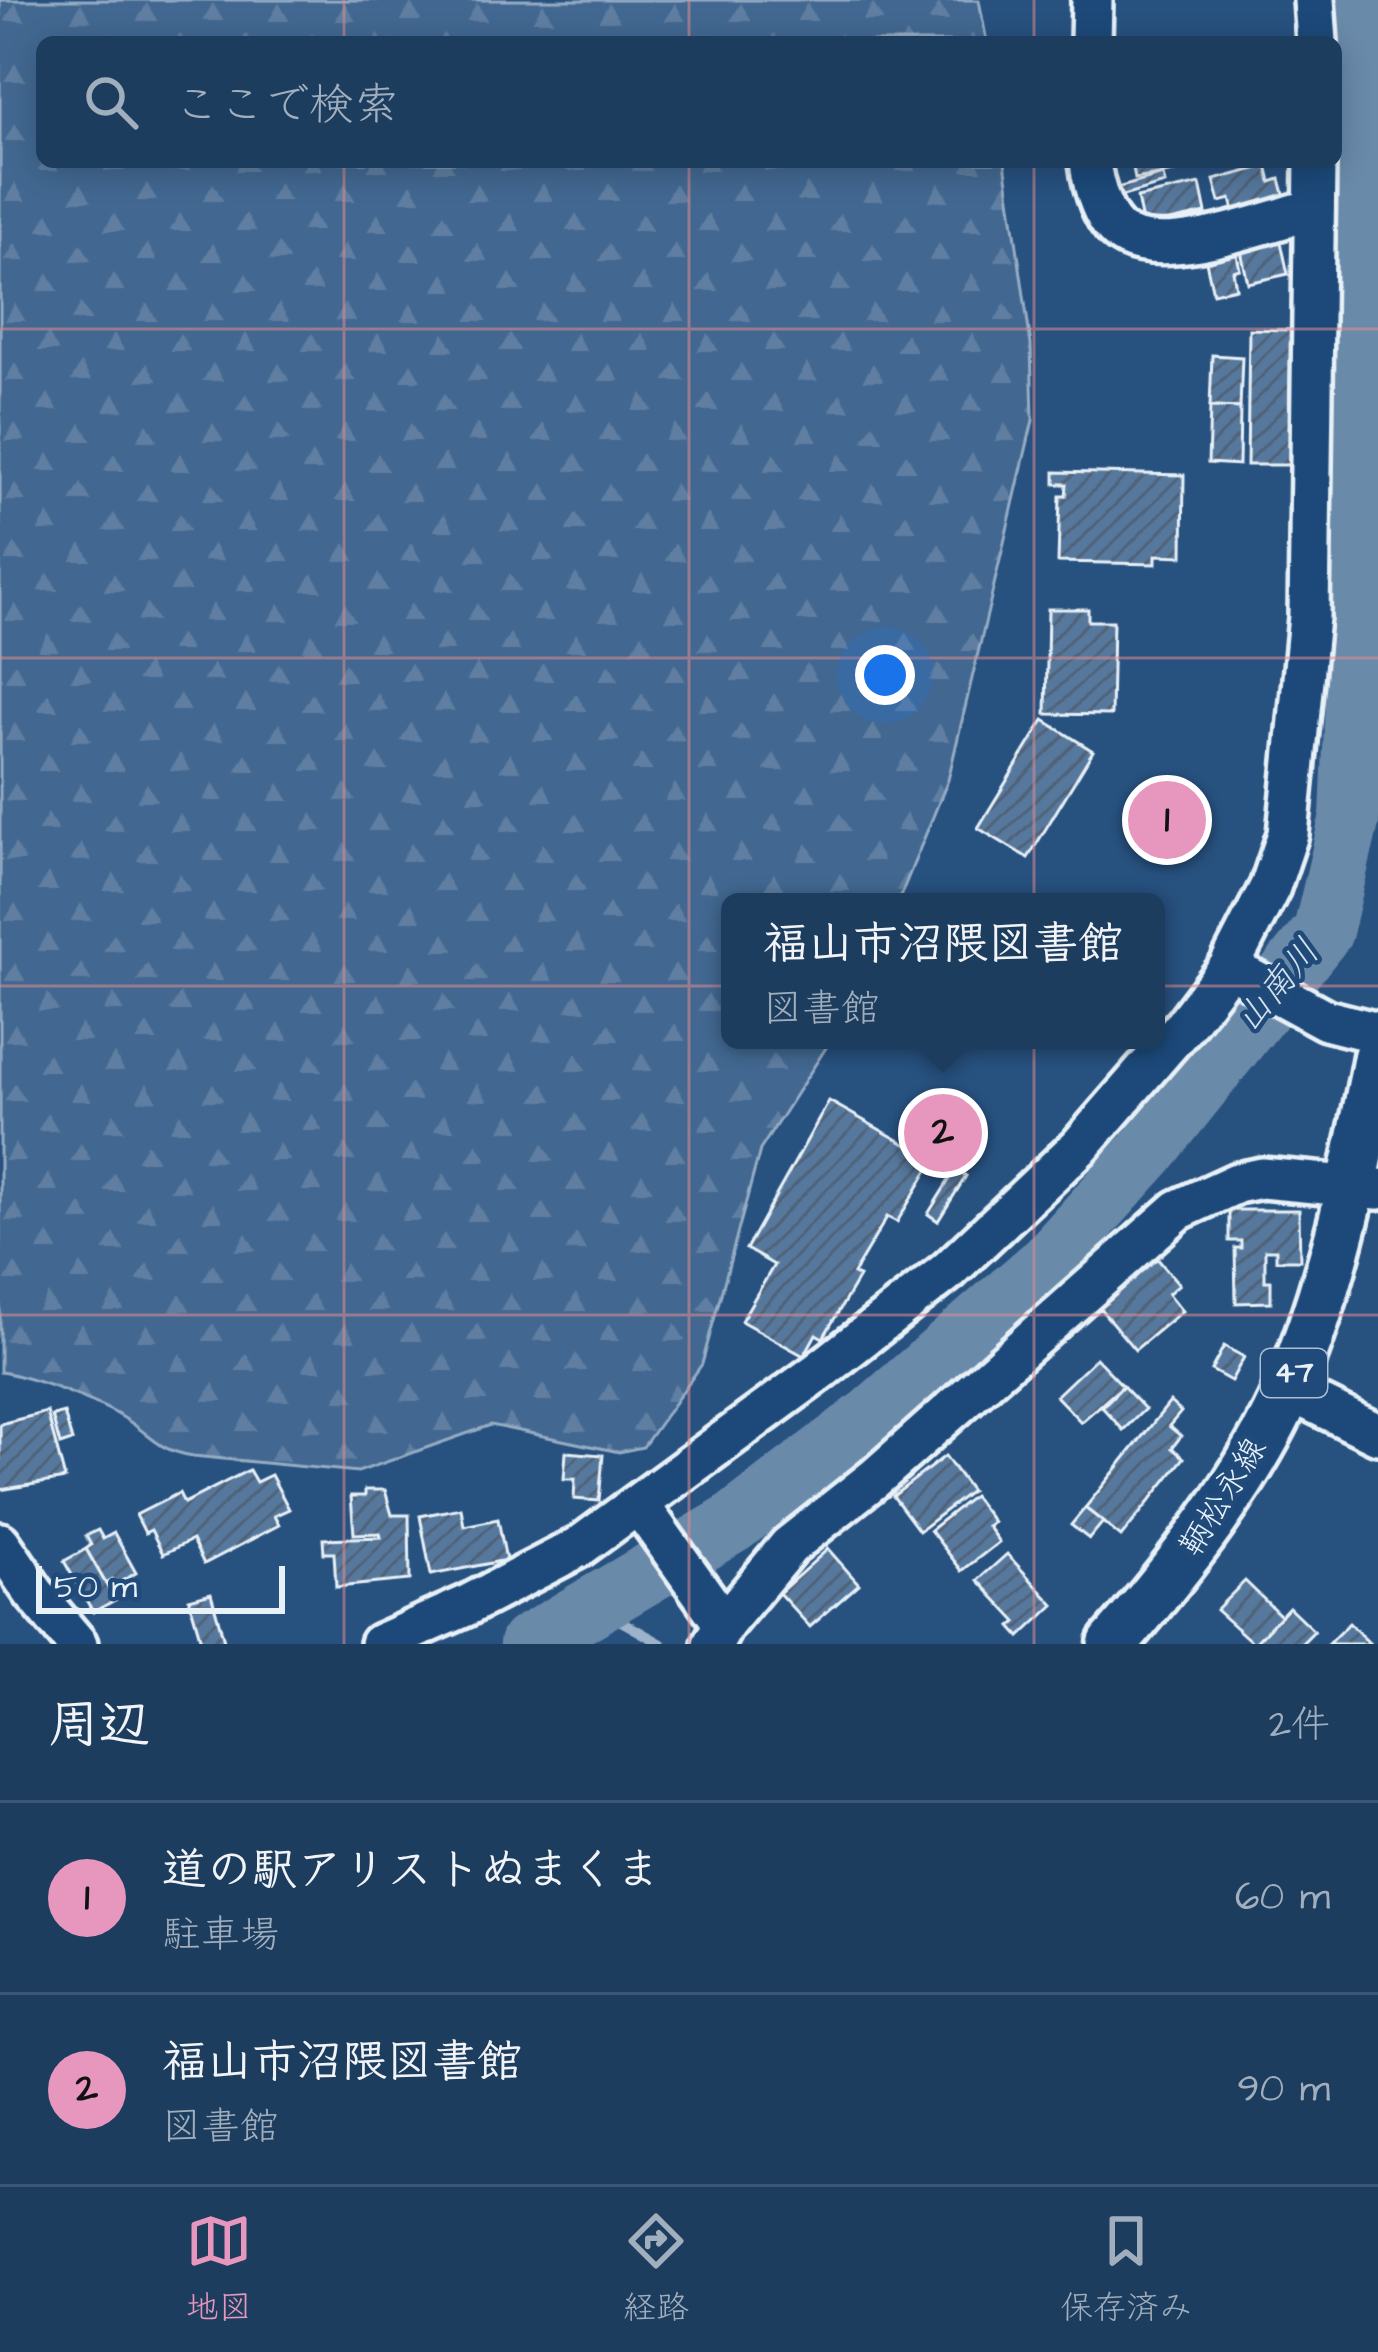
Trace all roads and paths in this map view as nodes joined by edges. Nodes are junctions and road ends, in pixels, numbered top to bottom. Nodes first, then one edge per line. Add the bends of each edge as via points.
1 (1092, 0) edge
2 (1314, 0) edge
3 (1091, 36) edge
4 (1316, 36) edge
5 (1092, 168) edge
6 (1316, 168) edge
7 (1314, 209) junction
8 (1239, 971) junction
9 (1378, 1033) edge
10 (1165, 1048) edge
11 (1164, 1049) edge
12 (1378, 1057) edge
13 (1366, 1188) edge
14 (1288, 1390) junction
15 (1378, 1434) edge
16 (646, 1515) junction
17 (0, 1543) edge
18 (715, 1629) edge
19 (77, 1644) edge
20 (380, 1644) edge
21 (1113, 1644) edge

1 - 3 street
2 - 4 street
5 - 7 street via 1106,215 1127,236 1172,245
6 - 7 street
7 - 8 street via 1310,617 1288,834
8 - 9 street via 1326,1020
8 - 10 street
11 - 16 street via 1079,1147 949,1270
12 - 13 main road, 鞆松永線 / 47
13 - 14 main road, 鞆松永線 / 47
13 - 18 street via 1262,1178 1178,1210 789,1546
14 - 15 street
14 - 21 main road, 鞆松永線 / 47 via 1235,1485
16 - 18 street
16 - 20 street
17 - 19 street

